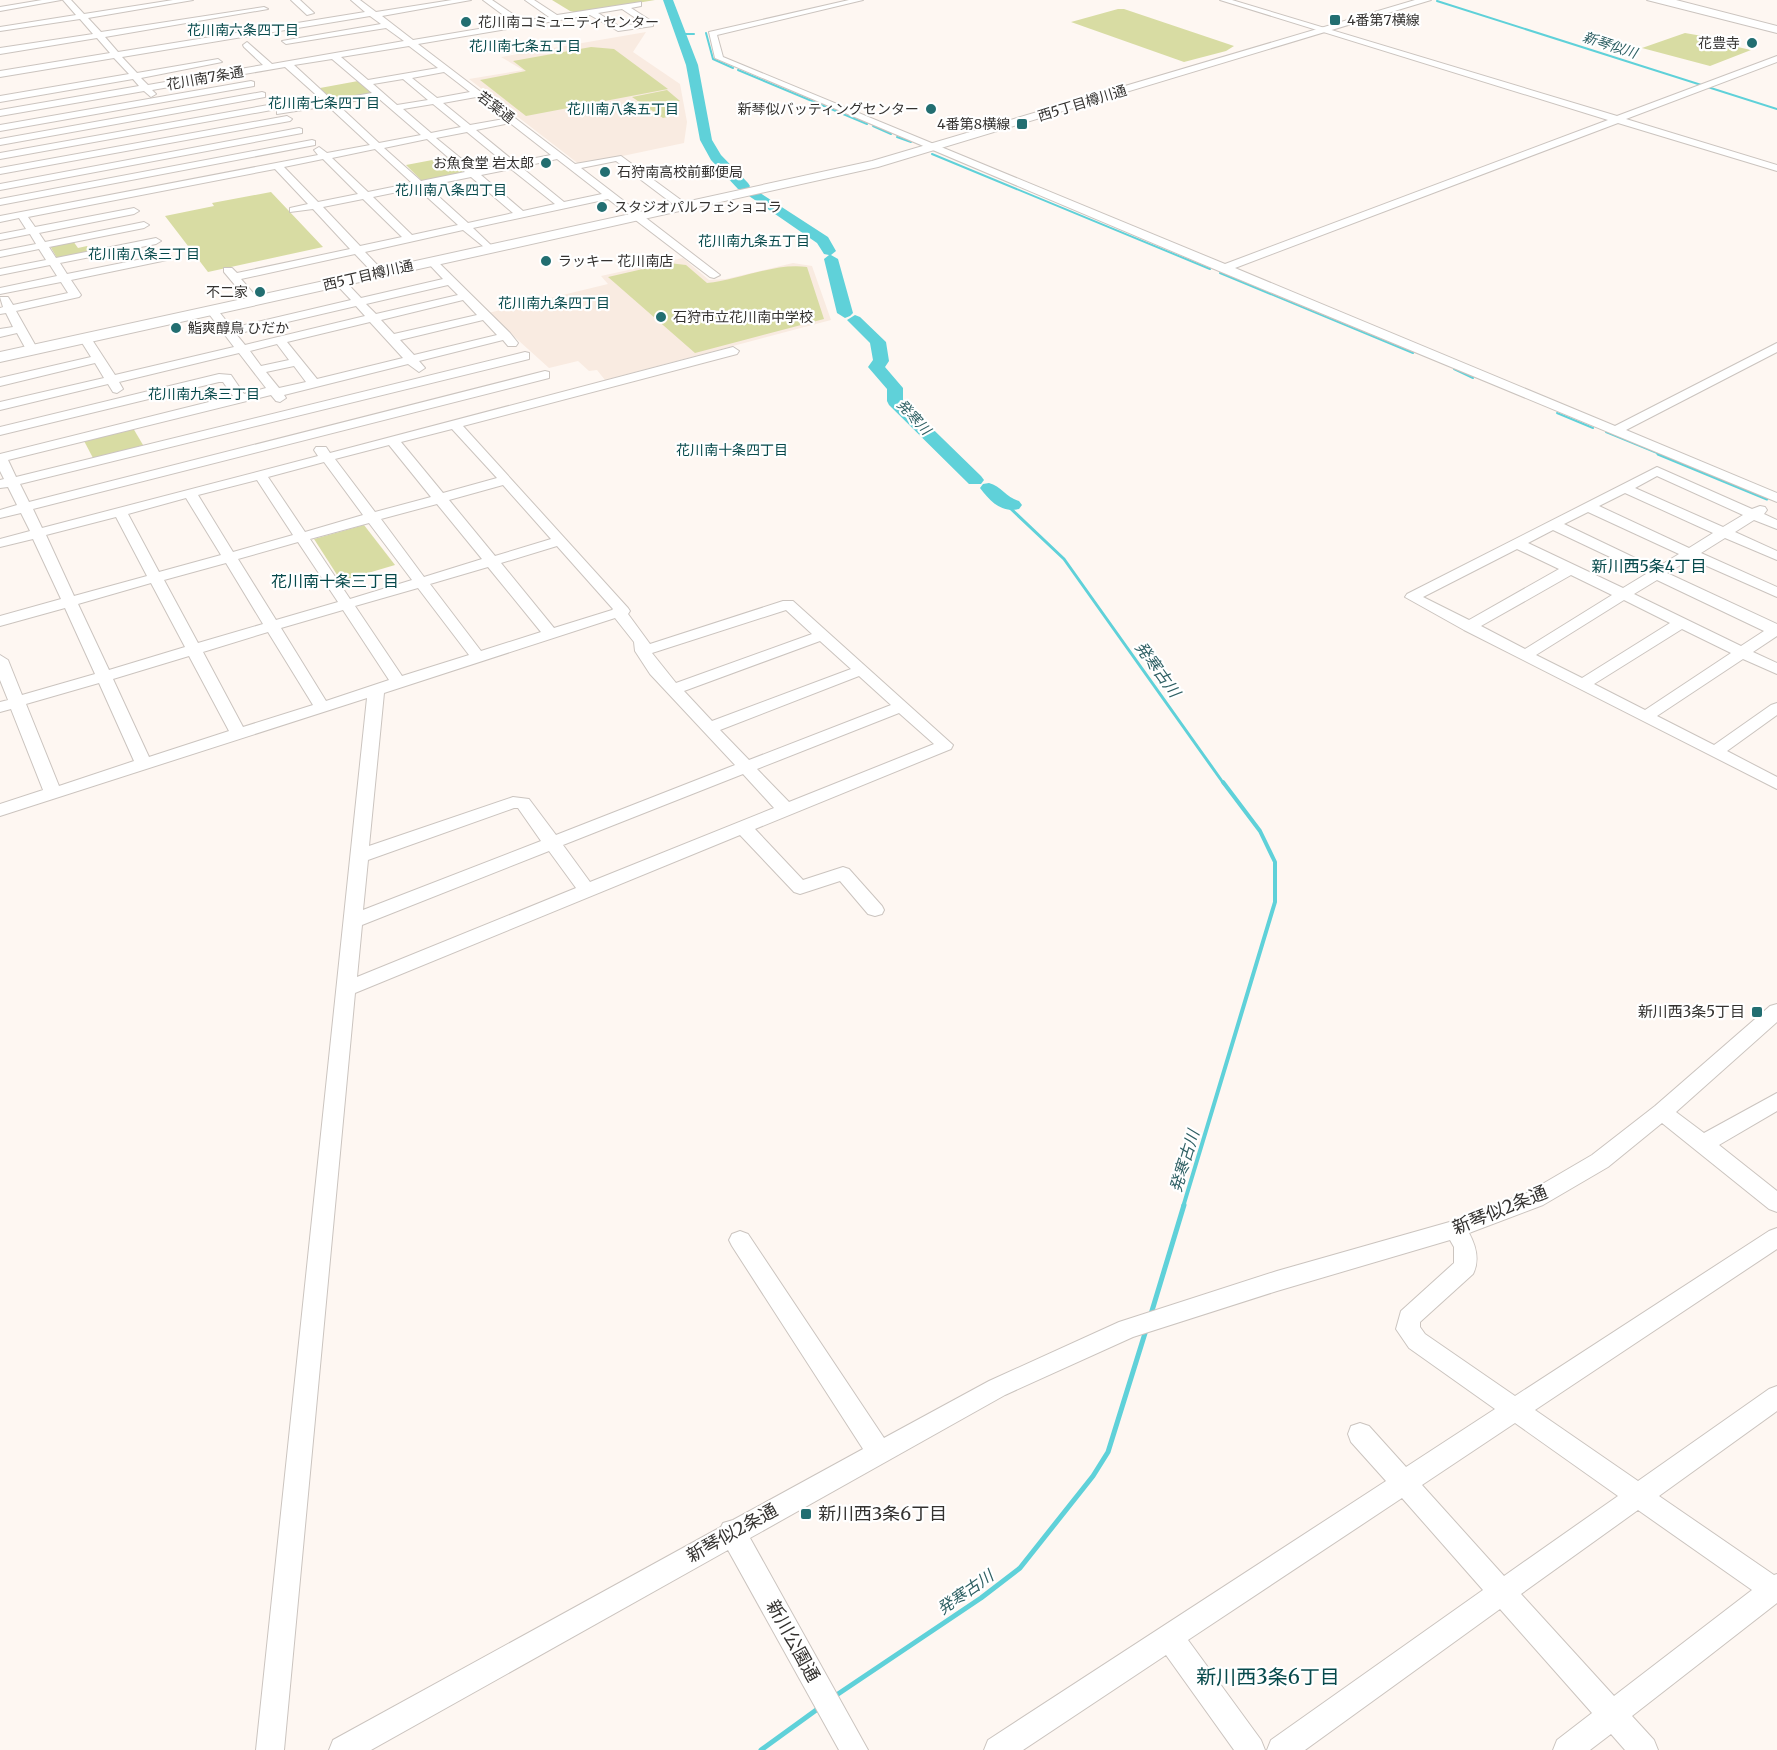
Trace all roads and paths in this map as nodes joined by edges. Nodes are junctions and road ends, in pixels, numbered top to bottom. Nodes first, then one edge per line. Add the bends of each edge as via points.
1 (57, 0) edge
2 (189, 0) edge
3 (254, 0) edge
4 (295, 0) edge
5 (467, 0) edge
6 (487, 0) edge
7 (529, 0) edge
8 (859, 0) edge
9 (1224, 0) edge
10 (1414, 0) edge
11 (1426, 0) edge
12 (1651, 0) edge
13 (1664, 0) edge
14 (1676, 0) edge
15 (1690, 0) edge
16 (166, 2) edge
17 (638, 4) dead end
18 (72, 6) edge
19 (623, 6) junction
20 (364, 7) edge
21 (0, 9) edge
22 (188, 10) dead end
23 (320, 11) dead end
24 (177, 12) junction
25 (591, 12) junction
26 (166, 14) dead end
27 (265, 14) junction
28 (82, 16) junction
29 (556, 18) junction
30 (186, 21) junction
31 (101, 24) dead end
32 (387, 24) junction
33 (521, 24) junction
34 (90, 26) junction
35 (1775, 27) edge
36 (79, 28) dead end
37 (0, 29) edge
38 (1321, 29) junction
39 (273, 30) junction
40 (328, 34) junction
41 (0, 36) edge
42 (99, 36) junction
43 (206, 41) junction
44 (411, 42) junction
45 (119, 44) dead end
46 (108, 45) junction
47 (96, 47) dead end
48 (237, 47) dead end
49 (291, 47) junction
50 (5, 51) edge
51 (350, 53) junction
52 (117, 56) junction
53 (334, 56) junction
54 (1777, 59) edge
55 (218, 62) junction
56 (138, 64) dead end
57 (287, 64) junction
58 (126, 66) junction
59 (270, 67) junction
60 (114, 68) dead end
61 (446, 69) junction
62 (26, 70) junction
63 (234, 73) junction
64 (0, 74) edge
65 (136, 76) junction
66 (406, 77) junction
67 (366, 83) junction
68 (251, 84) junction
69 (146, 88) junction
70 (42, 92) junction
71 (379, 94) junction
72 (477, 94) junction
73 (262, 95) junction
74 (0, 99) edge
75 (157, 100) junction
76 (435, 101) junction
77 (331, 103) junction
78 (51, 104) junction
79 (395, 108) junction
80 (168, 112) junction
81 (0, 113) edge
82 (281, 113) junction
83 (61, 117) junction
84 (512, 120) junction
85 (1617, 120) junction
86 (178, 124) junction
87 (0, 128) edge
88 (468, 128) junction
89 (69, 129) junction
90 (299, 130) junction
91 (189, 136) junction
92 (428, 136) junction
93 (0, 142) edge
94 (79, 142) junction
95 (312, 143) junction
96 (377, 146) junction
97 (929, 147) junction
98 (201, 149) junction
99 (88, 155) junction
100 (0, 156) edge
101 (325, 156) junction
102 (559, 156) junction
103 (212, 163) junction
104 (277, 165) junction
105 (515, 165) junction
106 (574, 167) junction
107 (98, 168) junction
108 (1777, 168) edge
109 (0, 171) edge
110 (472, 174) junction
111 (224, 176) junction
112 (108, 182) junction
113 (419, 185) junction
114 (0, 187) edge
115 (611, 195) junction
116 (121, 196) junction
117 (366, 196) junction
118 (0, 202) edge
119 (681, 205) junction
120 (316, 206) junction
121 (563, 206) junction
122 (294, 210) dead end
123 (134, 211) junction
124 (22, 215) junction
125 (522, 215) junction
126 (636, 215) junction
127 (5, 218) edge
128 (144, 225) junction
129 (467, 227) junction
130 (32, 230) junction
131 (0, 237) edge
132 (410, 239) junction
133 (156, 241) junction
134 (42, 246) junction
135 (489, 248) junction
136 (358, 250) junction
137 (0, 254) edge
138 (431, 261) junction
139 (53, 262) junction
140 (1223, 269) junction
141 (0, 272) edge
142 (379, 273) junction
143 (714, 275) dead end
144 (63, 278) junction
145 (451, 281) junction
146 (340, 282) junction
147 (0, 291) edge
148 (466, 296) junction
149 (254, 301) junction
150 (359, 303) junction
151 (5, 310) edge
152 (212, 310) junction
153 (486, 316) junction
154 (372, 318) junction
155 (21, 329) junction
156 (228, 332) junction
157 (0, 333) edge
158 (506, 336) junction
159 (85, 338) junction
160 (392, 338) junction
161 (280, 340) junction
162 (1777, 347) edge
163 (242, 349) junction
164 (32, 350) junction
165 (733, 351) dead end
166 (525, 356) junction
167 (0, 357) edge
168 (98, 359) junction
169 (412, 361) junction
170 (297, 362) junction
171 (259, 370) junction
172 (545, 375) junction
173 (111, 380) junction
174 (430, 380) junction
175 (0, 382) edge
176 (314, 384) junction
177 (275, 391) junction
178 (565, 395) junction
179 (240, 398) junction
180 (447, 399) junction
181 (124, 402) junction
182 (0, 406) edge
183 (291, 412) junction
184 (461, 422) junction
185 (138, 423) junction
186 (1617, 430) junction
187 (0, 431) edge
188 (309, 435) junction
189 (392, 440) junction
190 (152, 446) junction
191 (327, 457) junction
192 (0, 458) edge
193 (260, 475) junction
194 (506, 480) junction
195 (6, 483) edge
196 (177, 485) junction
197 (1624, 488) junction
198 (440, 498) junction
199 (1777, 499) edge
200 (24, 507) junction
201 (1588, 507) junction
202 (120, 512) junction
203 (0, 514) edge
204 (1754, 514) junction
205 (372, 517) junction
206 (1554, 525) junction
207 (1777, 525) edge
208 (1724, 532) junction
209 (38, 533) junction
210 (302, 537) junction
211 (560, 541) junction
212 (0, 543) edge
213 (1519, 544) junction
214 (1691, 553) junction
215 (1777, 556) edge
216 (229, 557) junction
217 (491, 561) junction
218 (1570, 569) junction
219 (1658, 573) junction
220 (155, 578) junction
221 (421, 582) junction
222 (1777, 593) edge
223 (1622, 595) junction
224 (70, 602) junction
225 (347, 604) junction
226 (620, 612) junction
227 (0, 621) edge
228 (1681, 623) junction
229 (272, 626) junction
230 (1469, 627) junction
231 (1776, 630) edge
232 (551, 634) junction
233 (824, 635) junction
234 (193, 648) junction
235 (643, 651) junction
236 (1742, 652) junction
237 (1525, 655) junction
238 (478, 657) junction
239 (0, 660) edge
240 (1777, 669) edge
241 (862, 670) junction
242 (104, 677) junction
243 (399, 682) junction
244 (1582, 685) junction
245 (376, 690) junction
246 (673, 690) junction
247 (17, 702) junction
248 (902, 706) junction
249 (0, 707) edge
250 (322, 707) junction
251 (1777, 708) edge
252 (1645, 717) junction
253 (709, 728) junction
254 (239, 734) junction
255 (1715, 752) junction
256 (144, 764) junction
257 (746, 767) junction
258 (1777, 784) edge
259 (53, 793) junction
260 (0, 810) edge
261 (786, 810) junction
262 (742, 827) junction
263 (553, 842) junction
264 (360, 856) junction
265 (587, 891) junction
266 (875, 910) dead end
267 (353, 921) junction
268 (346, 989) junction
269 (1777, 1011) edge
270 (1777, 1101) edge
271 (1662, 1112) junction
272 (1703, 1144) junction
273 (1777, 1203) edge
274 (1456, 1229) junction
275 (1777, 1237) edge
276 (740, 1240) dead end
277 (1777, 1397) edge
278 (1516, 1409) junction
279 (1360, 1434) dead end
280 (879, 1452) junction
281 (1404, 1483) junction
282 (1638, 1495) junction
283 (732, 1532) junction
284 (1775, 1589) edge
285 (1502, 1592) junction
286 (1170, 1637) junction
287 (1612, 1715) junction
288 (270, 1750) edge
289 (343, 1750) edge
290 (854, 1750) edge
291 (998, 1750) edge
292 (1251, 1750) edge
293 (1281, 1750) edge
294 (1568, 1750) edge
295 (1644, 1750) edge

1 - 21 street
2 - 16 street
3 - 27 street
4 - 23 street via 305,14
5 - 20 street
6 - 33 street
7 - 29 street
8 - 97 street via 712,34 719,58
9 - 38 street
10 - 38 main road, 西5丁目樽川通
11 - 38 main road, 西5丁目樽川通
12 - 35 street
13 - 35 main road
14 - 35 main road
15 - 35 street via 1762,18
16 - 24 street
16 - 28 street
17 - 19 street, 花川南7条通
18 - 28 street
19 - 25 street, 花川南7条通
19 - 25 street via 650,24 618,30
20 - 32 street, 若葉通
20 - 39 street
22 - 24 street
24 - 26 street
24 - 30 street
25 - 29 street, 花川南7条通
27 - 30 street
27 - 39 street
28 - 34 street
28 - 37 street
29 - 33 street, 花川南7条通
30 - 42 street
30 - 43 street
31 - 34 street
32 - 40 street
32 - 44 street, 若葉通 via 393,34
33 - 44 street, 花川南7条通
34 - 36 street
34 - 42 street
38 - 85 street
38 - 97 main road, 西5丁目樽川通
39 - 43 street
39 - 49 street
40 - 49 street
40 - 51 street
41 - 50 street
42 - 46 street
42 - 50 street
43 - 52 street
43 - 55 street
44 - 51 street, 花川南7条通
44 - 61 street, 若葉通
45 - 46 street
46 - 47 street
46 - 52 street
48 - 59 street via 252,45
49 - 53 street, 花川南7条通
49 - 57 street, 花川南7条通
50 - 62 street
51 - 53 street, 花川南7条通
52 - 58 street
52 - 62 street
53 - 67 street
54 - 85 street
55 - 63 street
55 - 65 street
56 - 58 street
57 - 59 street, 花川南7条通
57 - 77 street
58 - 60 street
58 - 65 street
59 - 63 street, 花川南7条通
61 - 66 street
61 - 72 street, 若葉通
62 - 64 street
62 - 70 street
63 - 68 street
63 - 69 street, 花川南7条通
65 - 69 street
65 - 70 street
66 - 67 street
66 - 76 street
67 - 71 street
68 - 73 street
68 - 75 street
69 - 75 street
69 - 78 street, 花川南7条通
70 - 74 street
70 - 78 street
71 - 77 street
71 - 79 street
72 - 76 street
72 - 84 street, 若葉通
73 - 80 street
73 - 82 street
75 - 80 street
75 - 83 street
76 - 79 street
76 - 88 street
77 - 82 street
77 - 96 street
78 - 81 street, 花川南7条通
78 - 83 street
79 - 92 street
80 - 86 street
80 - 89 street
82 - 86 street
82 - 90 street
82 - 91 street
83 - 87 street
83 - 89 street
84 - 88 street
84 - 102 street, 若葉通
85 - 108 street
85 - 140 street
86 - 91 street
86 - 94 street
88 - 92 street
88 - 105 street
89 - 93 street
89 - 94 street
90 - 95 street
90 - 98 street
91 - 98 street
91 - 99 street
92 - 96 street
92 - 110 street
94 - 99 street
94 - 100 street
95 - 101 street
95 - 103 street
96 - 101 street
96 - 113 street
97 - 119 main road, 西5丁目樽川通 via 874,164
97 - 140 street
98 - 103 street
98 - 107 street
99 - 107 street
99 - 109 street
101 - 104 street
101 - 117 street
102 - 105 street
102 - 106 street, 若葉通
103 - 111 street
103 - 112 street
104 - 111 street
104 - 120 street
105 - 110 street
105 - 121 street
106 - 115 street, 若葉通
106 - 119 street via 618,158
107 - 112 street
107 - 114 street
110 - 113 street
110 - 125 street
111 - 116 street
112 - 116 street
112 - 118 street
113 - 117 street
113 - 129 street
115 - 121 street
115 - 126 street, 若葉通
116 - 123 street
116 - 124 street
117 - 120 street
117 - 132 street
118 - 127 street
119 - 126 main road, 西5丁目樽川通
120 - 122 street
120 - 136 street
121 - 125 street
123 - 128 street
123 - 130 street
124 - 127 street
124 - 130 street
125 - 129 street
126 - 135 main road, 西5丁目樽川通
126 - 143 street, 若葉通
128 - 133 street
128 - 134 street
129 - 132 street
129 - 135 street
130 - 131 street
130 - 134 street
132 - 136 street
133 - 139 street
133 - 144 street via 169,261
134 - 137 street
134 - 139 street
135 - 138 main road, 西5丁目樽川通
136 - 142 street
136 - 149 street via 230,273
138 - 142 main road, 西5丁目樽川通
138 - 145 street
139 - 141 street
139 - 144 street
140 - 186 street
142 - 146 main road, 西5丁目樽川通
144 - 147 street
144 - 151 street via 75,295
145 - 148 street
145 - 150 street
146 - 149 main road, 西5丁目樽川通
146 - 150 street
147 - 151 street
148 - 153 street
148 - 154 street
149 - 152 main road, 西5丁目樽川通
150 - 154 street
150 - 156 street
151 - 155 street
152 - 156 street
152 - 159 main road, 西5丁目樽川通
153 - 158 street
153 - 160 street
154 - 160 street
154 - 161 street
155 - 157 street
155 - 164 street
156 - 163 street
158 - 166 street
158 - 169 street
159 - 164 main road, 西5丁目樽川通
159 - 168 street
160 - 169 street
161 - 163 street
161 - 170 street
162 - 186 street
163 - 171 street
163 - 173 street
164 - 167 main road, 西5丁目樽川通
165 - 178 street
166 - 172 street
166 - 174 street
168 - 173 street
168 - 175 street
169 - 174 street
169 - 176 street
170 - 171 street
170 - 176 street
171 - 177 street
172 - 178 street
172 - 180 street
173 - 181 street
173 - 182 street
174 - 180 street
174 - 183 street
176 - 177 street
177 - 179 street
177 - 183 street
178 - 184 street
179 - 181 street via 227,378 219,378
179 - 185 street
180 - 184 street
180 - 188 street
181 - 185 street
181 - 187 street
183 - 188 street
183 - 190 street
184 - 189 street
184 - 194 street
185 - 190 street
185 - 192 street
186 - 199 street
188 - 191 street
188 - 196 street
189 - 191 street
189 - 198 street
190 - 195 street
190 - 196 street
191 - 193 street
191 - 205 street
192 - 195 street
193 - 196 street
193 - 210 street
194 - 198 street
194 - 211 street
195 - 200 street
196 - 200 street
196 - 202 street
196 - 216 street
197 - 201 street
197 - 204 street via 1657,471
197 - 208 street
198 - 205 street
198 - 217 street
199 - 204 street
200 - 203 street
200 - 209 street
201 - 206 street
201 - 214 street
202 - 209 street
202 - 220 street
204 - 207 street
204 - 208 street
205 - 210 street
205 - 221 street
206 - 213 street
206 - 219 street
208 - 214 street
208 - 215 street
209 - 212 street
209 - 224 street
210 - 216 street
210 - 225 street
211 - 217 street
211 - 226 street
213 - 218 street
213 - 230 street via 1412,597
214 - 219 street
214 - 222 street
216 - 220 street
216 - 229 street
217 - 221 street
217 - 232 street
218 - 223 street
218 - 230 street
219 - 223 street
219 - 231 street
220 - 224 street
220 - 234 street
221 - 225 street
221 - 238 street
223 - 228 street
223 - 237 street
224 - 227 street
224 - 242 street
225 - 229 street
225 - 243 street
226 - 232 street
226 - 235 street via 642,642
228 - 236 street
228 - 244 street
229 - 234 street
229 - 250 street
230 - 237 street
231 - 236 street
232 - 238 street
233 - 235 street via 788,604
233 - 241 street
233 - 246 street
234 - 242 street
234 - 254 street
235 - 246 street
236 - 240 street
236 - 252 street
237 - 244 street
238 - 243 street
239 - 247 street
241 - 248 street
241 - 253 street
242 - 247 street
242 - 256 street
243 - 245 street
244 - 252 street
245 - 250 street
245 - 264 street
246 - 253 street
247 - 249 street
247 - 259 street
248 - 257 street
248 - 261 street via 945,744
250 - 254 street
251 - 255 street
252 - 255 street
253 - 257 street
254 - 256 street
255 - 258 street
256 - 259 street
257 - 261 street
257 - 263 street
259 - 260 street
261 - 262 street
262 - 265 street
262 - 266 street via 800,888 843,873
263 - 264 street via 524,803 513,802
263 - 265 street
263 - 267 street
264 - 267 street
265 - 268 street
267 - 268 street
268 - 288 street
269 - 271 street, 新琴似2条通
270 - 272 street
271 - 272 street
271 - 274 street, 新琴似2条通 via 1600,1161 1535,1199
272 - 273 street
274 - 278 street via 1465,1247 1465,1267 1409,1318 1408,1329 1417,1341
274 - 280 street, 新琴似2条通 via 1127,1329 997,1388
275 - 278 street
276 - 280 street
277 - 282 street
278 - 281 street
278 - 282 street
279 - 281 street
280 - 283 street, 新琴似2条通
281 - 285 street
281 - 286 street
282 - 284 street
282 - 285 street
283 - 289 street, 新琴似2条通
283 - 290 street, 新川公園通
284 - 287 street
285 - 287 street
285 - 293 street
286 - 291 street
286 - 292 street
287 - 294 street
287 - 295 street

